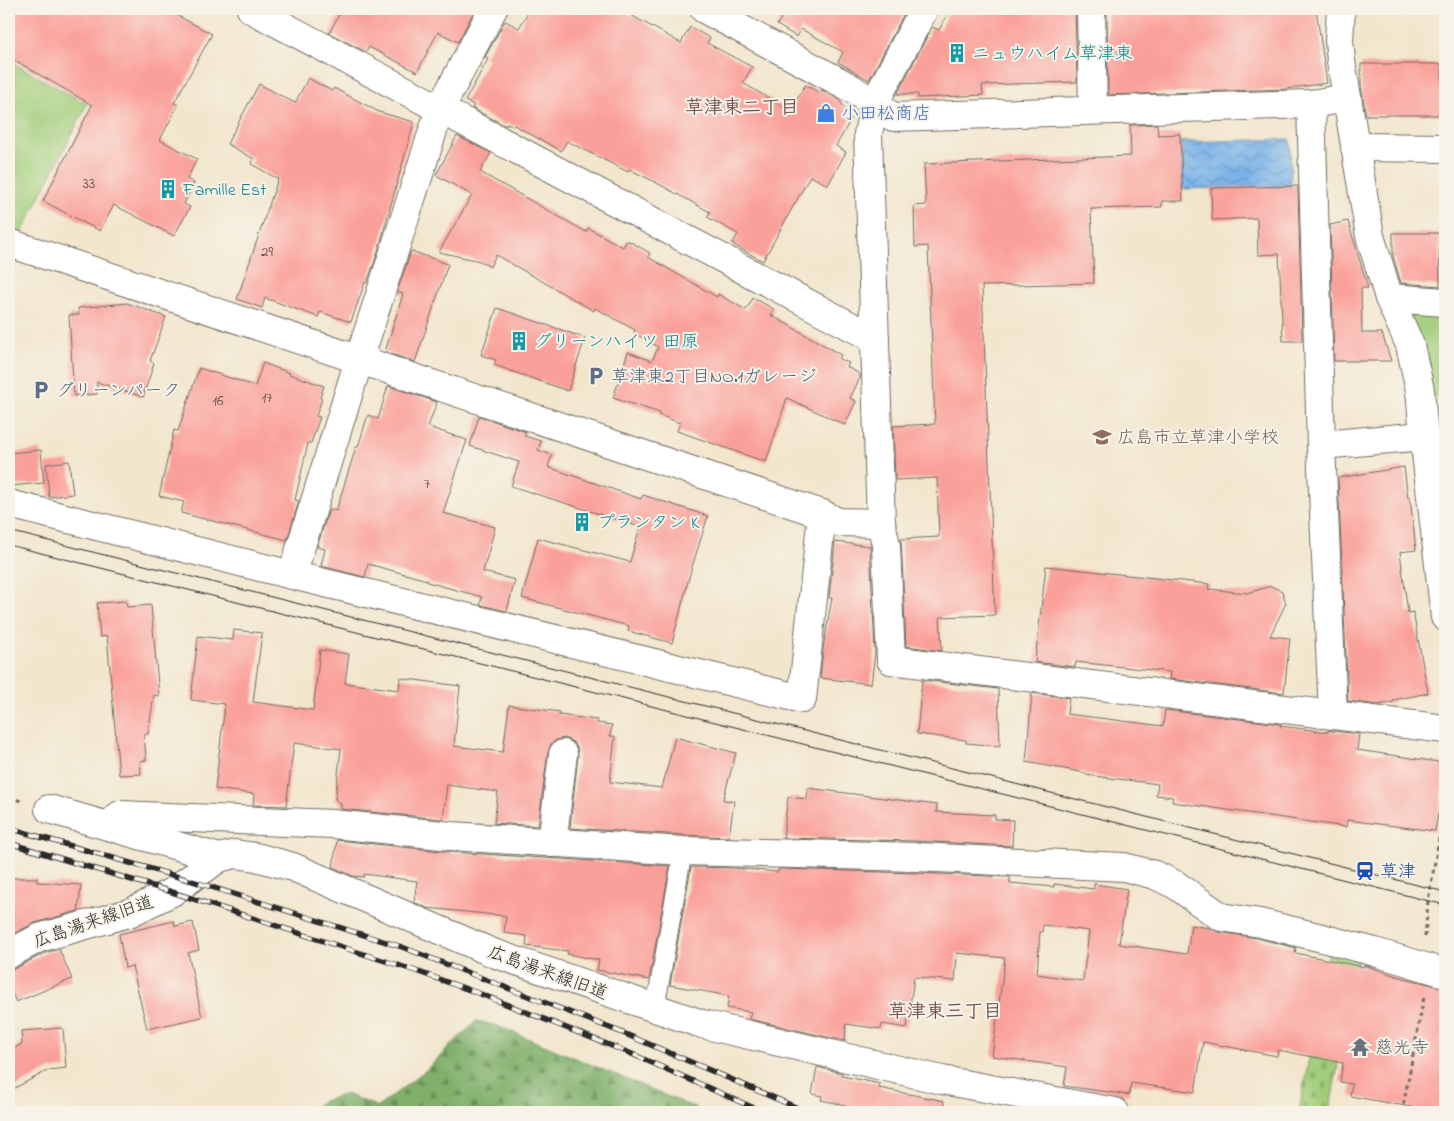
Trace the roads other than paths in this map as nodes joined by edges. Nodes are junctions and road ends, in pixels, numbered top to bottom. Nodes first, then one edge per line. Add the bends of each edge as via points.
1 (251, 9) edge
2 (493, 9) edge
3 (704, 9) edge
4 (924, 9) edge
5 (1091, 9) edge
6 (1341, 9) edge
7 (1347, 98) junction
8 (874, 104) junction
9 (1311, 104) junction
10 (440, 109) junction
11 (1093, 110) junction
12 (1356, 147) junction
13 (1445, 148) edge
14 (9, 243) edge
15 (1389, 298) junction
16 (1445, 302) edge
17 (876, 339) junction
18 (359, 360) junction
19 (1424, 436) junction
20 (1321, 444) junction
21 (9, 504) edge
22 (822, 514) junction
23 (881, 523) junction
24 (292, 575) junction
25 (1445, 617) edge
26 (1333, 714) junction
27 (1445, 729) edge
28 (563, 754) dead end
29 (49, 808) dead end
30 (109, 825) junction
31 (552, 843) junction
32 (683, 851) junction
33 (218, 858) junction
34 (9, 954) edge
35 (1445, 973) edge
36 (655, 1009) junction
37 (1115, 1112) edge

1 - 10 street
2 - 10 street
3 - 8 street via 851,88
4 - 8 street
5 - 11 street
6 - 7 street via 1339,40
7 - 9 street
7 - 12 street
8 - 11 street via 893,117
8 - 17 street via 868,134
9 - 11 street
9 - 20 street
10 - 17 street
10 - 18 street
12 - 13 street
12 - 15 street via 1370,236
14 - 18 street
15 - 16 street
15 - 19 street via 1410,345 1420,390
17 - 23 street
18 - 22 street
18 - 24 street
19 - 20 street
19 - 25 street
20 - 26 street
21 - 24 street
22 - 23 street via 838,522
22 - 24 street via 802,698
23 - 26 street via 886,545 891,660
26 - 27 street
28 - 31 street
29 - 30 street
30 - 31 street via 120,815 333,824
30 - 33 street
31 - 32 street
32 - 35 street via 1124,867 1155,875 1176,885 1221,916 1322,938
32 - 36 lane
33 - 34 street, 広島湯来線旧道 via 172,892 129,913 39,938
33 - 36 street, 広島湯来線旧道 via 235,854 293,867 493,953
36 - 37 street, 広島湯来線旧道 via 702,1024 942,1080

